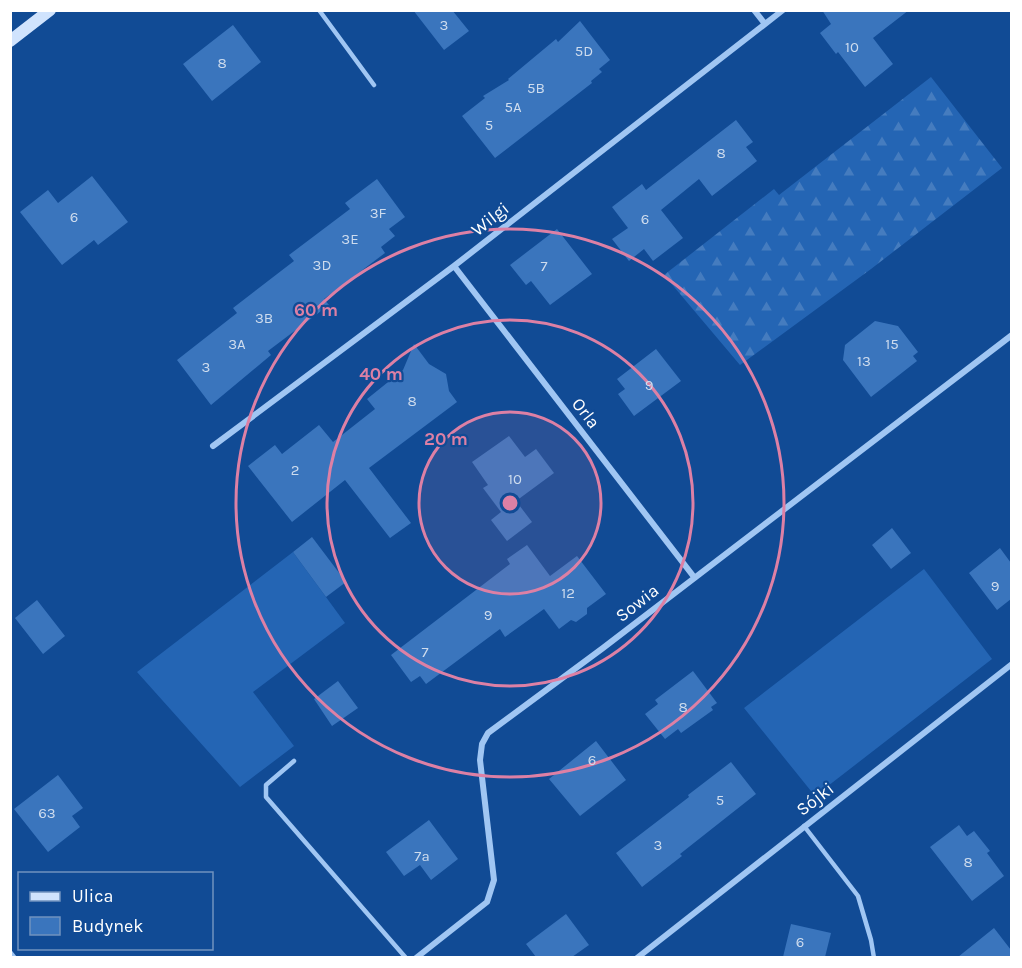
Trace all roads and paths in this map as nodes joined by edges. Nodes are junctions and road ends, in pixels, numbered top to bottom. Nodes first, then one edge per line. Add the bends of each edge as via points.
1 (50, 10) edge
2 (319, 10) edge
3 (754, 10) edge
4 (783, 10) edge
5 (765, 24) junction
6 (10, 41) edge
7 (374, 85) dead end
8 (454, 266) junction
9 (1011, 335) edge
10 (213, 446) dead end
11 (694, 577) junction
12 (1011, 664) edge
13 (294, 760) dead end
14 (804, 826) junction
15 (10, 953) edge
16 (14, 957) edge
17 (406, 957) edge
18 (416, 957) edge
19 (637, 957) edge
20 (874, 957) edge

1 - 6 street
2 - 7 lane
3 - 5 street
4 - 5 street, Wilgi
5 - 8 street, Wilgi
8 - 10 street, Wilgi
8 - 11 street, Orla
9 - 11 street, Sowia
11 - 18 street, Sowia via 489,733 482,744 480,760 494,880 487,902
12 - 14 street, Sójki
13 - 17 lane via 266,784 266,797
14 - 19 street, Sójki
14 - 20 lane via 858,896
15 - 16 street

